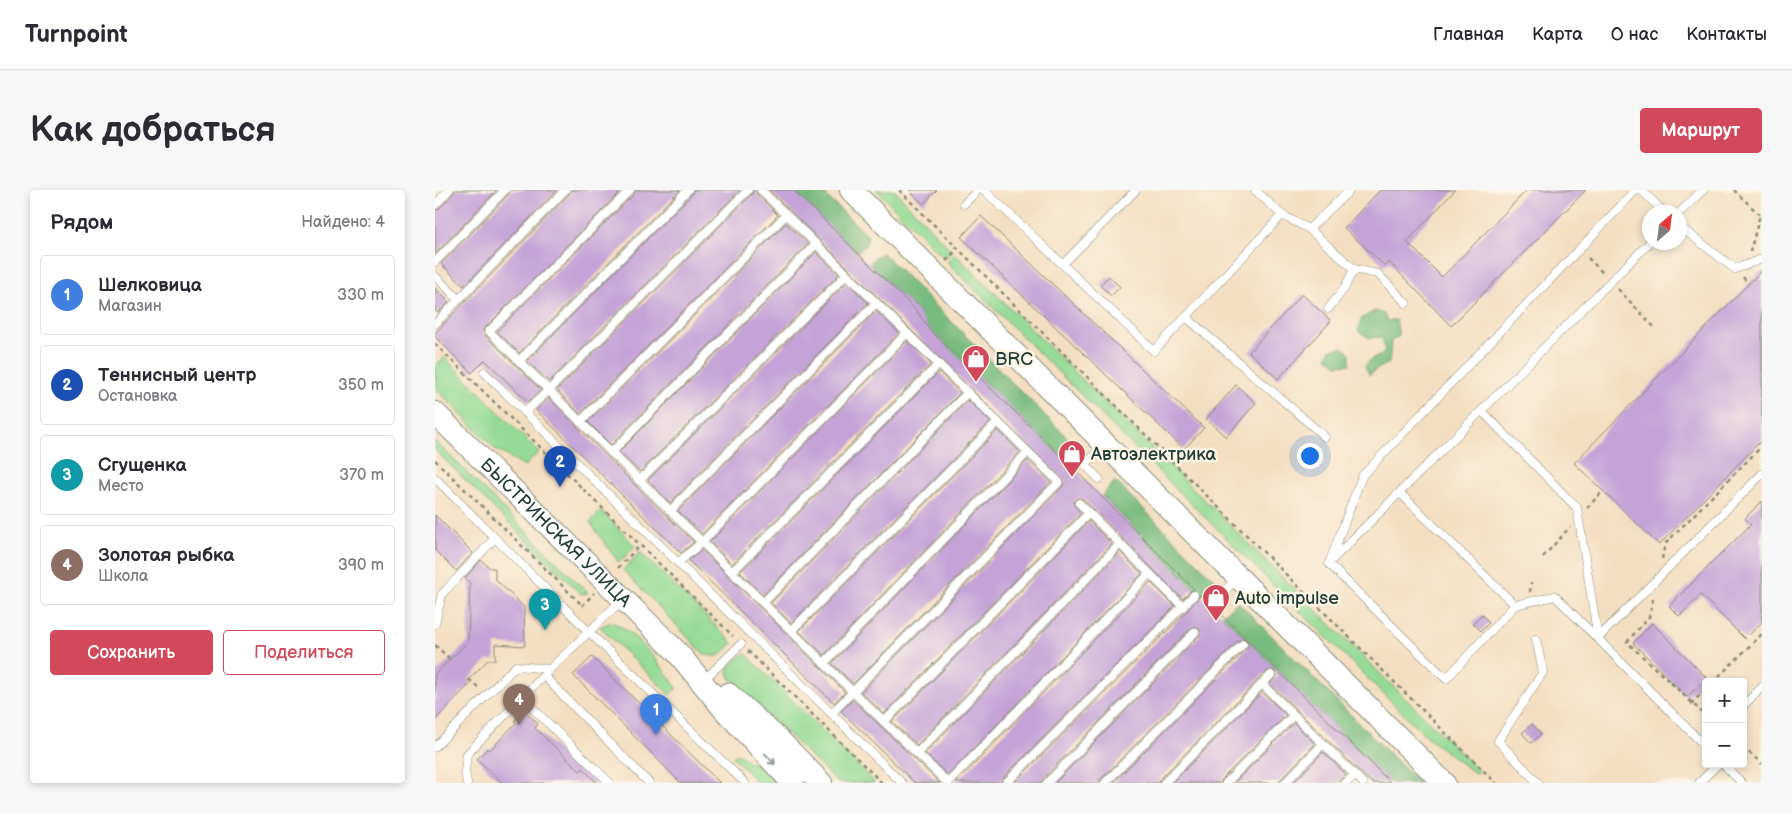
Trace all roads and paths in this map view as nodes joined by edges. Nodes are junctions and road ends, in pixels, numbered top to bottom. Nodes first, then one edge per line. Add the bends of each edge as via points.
1 (449, 190) edge
2 (505, 190) edge
3 (565, 190) edge
4 (629, 190) edge
5 (688, 190) edge
6 (748, 190) edge
7 (761, 190) edge
8 (851, 190) edge
9 (899, 190) edge
10 (978, 190) edge
11 (984, 190) edge
12 (1136, 190) edge
13 (1255, 190) edge
14 (1350, 190) edge
15 (1636, 190) edge
16 (1641, 190) edge
17 (1703, 190) edge
18 (1734, 190) edge
19 (964, 204) dead end
20 (435, 205) edge
21 (1657, 205) edge
22 (1687, 205) edge
23 (786, 215) junction
24 (1282, 215) junction
25 (1762, 217) edge
26 (1309, 229) junction
27 (1687, 232) edge
28 (815, 244) junction
29 (957, 249) junction
30 (1642, 250) edge
31 (1588, 258) dead end
32 (1762, 259) edge
33 (945, 261) dead end
34 (435, 262) edge
35 (1063, 264) junction
36 (1354, 269) junction
37 (846, 275) junction
38 (435, 276) edge
39 (1611, 282) junction
40 (458, 299) junction
41 (1406, 303) dead end
42 (875, 304) junction
43 (1328, 309) dead end
44 (1186, 317) junction
45 (435, 324) edge
46 (1655, 328) dead end
47 (906, 334) junction
48 (435, 344) edge
49 (519, 361) junction
50 (938, 365) junction
51 (484, 372) dead end
52 (549, 391) junction
53 (967, 394) junction
54 (1482, 411) junction
55 (525, 412) junction
56 (435, 413) edge
57 (580, 422) junction
58 (997, 423) junction
59 (1325, 437) dead end
60 (1106, 444) junction
61 (1762, 446) edge
62 (1028, 452) junction
63 (611, 453) junction
64 (1077, 456) dead end
65 (435, 460) edge
66 (1085, 465) junction
67 (1762, 474) edge
68 (435, 478) edge
69 (1099, 479) dead end
70 (639, 481) junction
71 (1400, 493) junction
72 (1079, 502) dead end
73 (670, 511) junction
74 (1089, 513) junction
75 (495, 538) junction
76 (702, 542) junction
77 (1120, 544) junction
78 (679, 562) junction
79 (1329, 564) junction
80 (732, 572) junction
81 (1149, 574) junction
82 (1239, 577) junction
83 (1657, 579) junction
84 (435, 587) edge
85 (442, 594) junction
86 (1194, 595) dead end
87 (623, 599) junction
88 (1214, 601) dead end
89 (763, 603) junction
90 (582, 605) dead end
91 (1515, 605) junction
92 (1183, 607) junction
93 (435, 624) edge
94 (588, 631) junction
95 (791, 631) junction
96 (1195, 632) dead end
97 (1762, 634) edge
98 (1598, 638) junction
99 (1536, 639) dead end
100 (741, 644) junction
101 (1243, 644) dead end
102 (435, 645) edge
103 (677, 652) junction
104 (452, 661) dead end
105 (824, 663) junction
106 (547, 673) junction
107 (1271, 675) dead end
108 (708, 676) junction
109 (1717, 678) edge
110 (1262, 684) junction
111 (1762, 687) edge
112 (853, 692) junction
113 (1702, 693) edge
114 (522, 698) junction
115 (1747, 702) edge
116 (1691, 704) junction
117 (831, 713) junction
118 (1702, 713) edge
119 (1294, 715) junction
120 (884, 722) junction
121 (1702, 742) edge
122 (1323, 744) junction
123 (435, 747) edge
124 (1747, 751) edge
125 (917, 753) junction
126 (1762, 764) edge
127 (1713, 768) edge
128 (1727, 768) edge
129 (1355, 775) junction
130 (644, 781) edge
131 (467, 783) edge
132 (610, 783) edge
133 (745, 783) edge
134 (793, 783) edge
135 (821, 783) edge
136 (882, 783) edge
137 (902, 783) edge
138 (948, 783) edge
139 (1006, 783) edge
140 (1047, 783) edge
141 (1105, 783) edge
142 (1164, 783) edge
143 (1226, 783) edge
144 (1285, 783) edge
145 (1347, 783) edge
146 (1363, 783) edge
147 (1445, 783) edge
148 (1497, 783) edge
149 (1538, 783) edge
150 (1699, 783) edge
151 (1742, 783) edge

1 - 20 lane
2 - 34 lane
3 - 40 lane
4 - 49 lane via 489,331
5 - 49 lane
6 - 52 lane
7 - 23 lane
8 - 60 main road
9 - 29 path
10 - 19 lane
11 - 35 lane
12 - 35 lane
13 - 24 lane
14 - 26 lane
15 - 79 lane via 1362,476
16 - 21 lane
17 - 22 lane
18 - 25 path
23 - 28 lane
23 - 57 lane
24 - 26 lane
24 - 44 lane
26 - 36 lane
27 - 32 lane via 1735,269
28 - 37 lane
28 - 63 lane
29 - 33 path
29 - 148 path
30 - 39 lane
31 - 39 path
35 - 44 lane via 1154,351
36 - 41 lane via 1378,274
36 - 43 lane via 1344,289
37 - 42 lane
37 - 70 lane
38 - 40 lane
39 - 46 path
39 - 54 lane
40 - 45 lane
42 - 47 lane
42 - 73 lane
44 - 59 lane
47 - 50 lane
47 - 76 lane
48 - 100 path
49 - 52 lane
50 - 53 lane
50 - 80 lane
51 - 55 lane
52 - 55 lane
52 - 57 lane
53 - 58 lane
53 - 89 lane
54 - 71 lane
54 - 98 lane via 1577,508
55 - 78 lane
56 - 87 main road, БЫСТРИНСКАЯ УЛИЦА
57 - 63 lane
58 - 62 lane
58 - 95 lane
60 - 66 lane
60 - 82 main road
61 - 83 path via 1665,544
62 - 105 lane
62 - 112 lane via 1059,482
63 - 70 lane
64 - 66 lane
65 - 90 path
66 - 69 lane
67 - 83 lane
68 - 75 lane
70 - 73 lane
71 - 79 lane
71 - 91 lane
72 - 74 lane
73 - 76 lane
74 - 77 lane
74 - 120 lane
75 - 85 lane
75 - 94 lane
76 - 78 lane
76 - 80 lane
77 - 81 lane
77 - 125 lane
78 - 117 lane
79 - 91 lane via 1446,679
80 - 89 lane
81 - 92 lane
81 - 138 lane
82 - 88 lane
82 - 147 main road
83 - 98 lane
83 - 116 path via 1649,617 1627,642
84 - 85 lane
85 - 93 lane
86 - 92 lane
87 - 94 lane
87 - 103 main road, БЫСТРИНСКАЯ УЛИЦА
89 - 95 lane
91 - 98 lane via 1555,596
92 - 139 lane
94 - 106 lane
94 - 133 lane
95 - 105 lane
96 - 140 lane
97 - 109 path
98 - 121 lane
99 - 149 lane via 1543,672 1498,740
100 - 108 lane
100 - 136 path
101 - 141 lane
102 - 104 path
103 - 108 main road, БЫСТРИНСКАЯ УЛИЦА
103 -> 134 main road, БЫСТРИНСКАЯ УЛИЦА via 724,709
105 - 112 lane
106 - 114 lane
106 - 123 lane via 516,666
106 - 130 lane
107 - 110 lane
108 - 135 main road, БЫСТРИНСКАЯ УЛИЦА
110 - 119 lane
110 - 142 lane
111 - 115 lane
112 - 117 lane
112 - 120 lane
113 - 116 path
114 - 131 lane via 467,754
114 - 132 lane
116 - 118 path
117 - 137 lane
119 - 122 lane
119 - 143 lane
120 - 125 lane
122 - 129 lane
122 - 144 lane
124 - 126 path
125 - 138 lane
127 - 150 lane
128 - 151 lane
129 - 145 lane
129 - 146 lane

